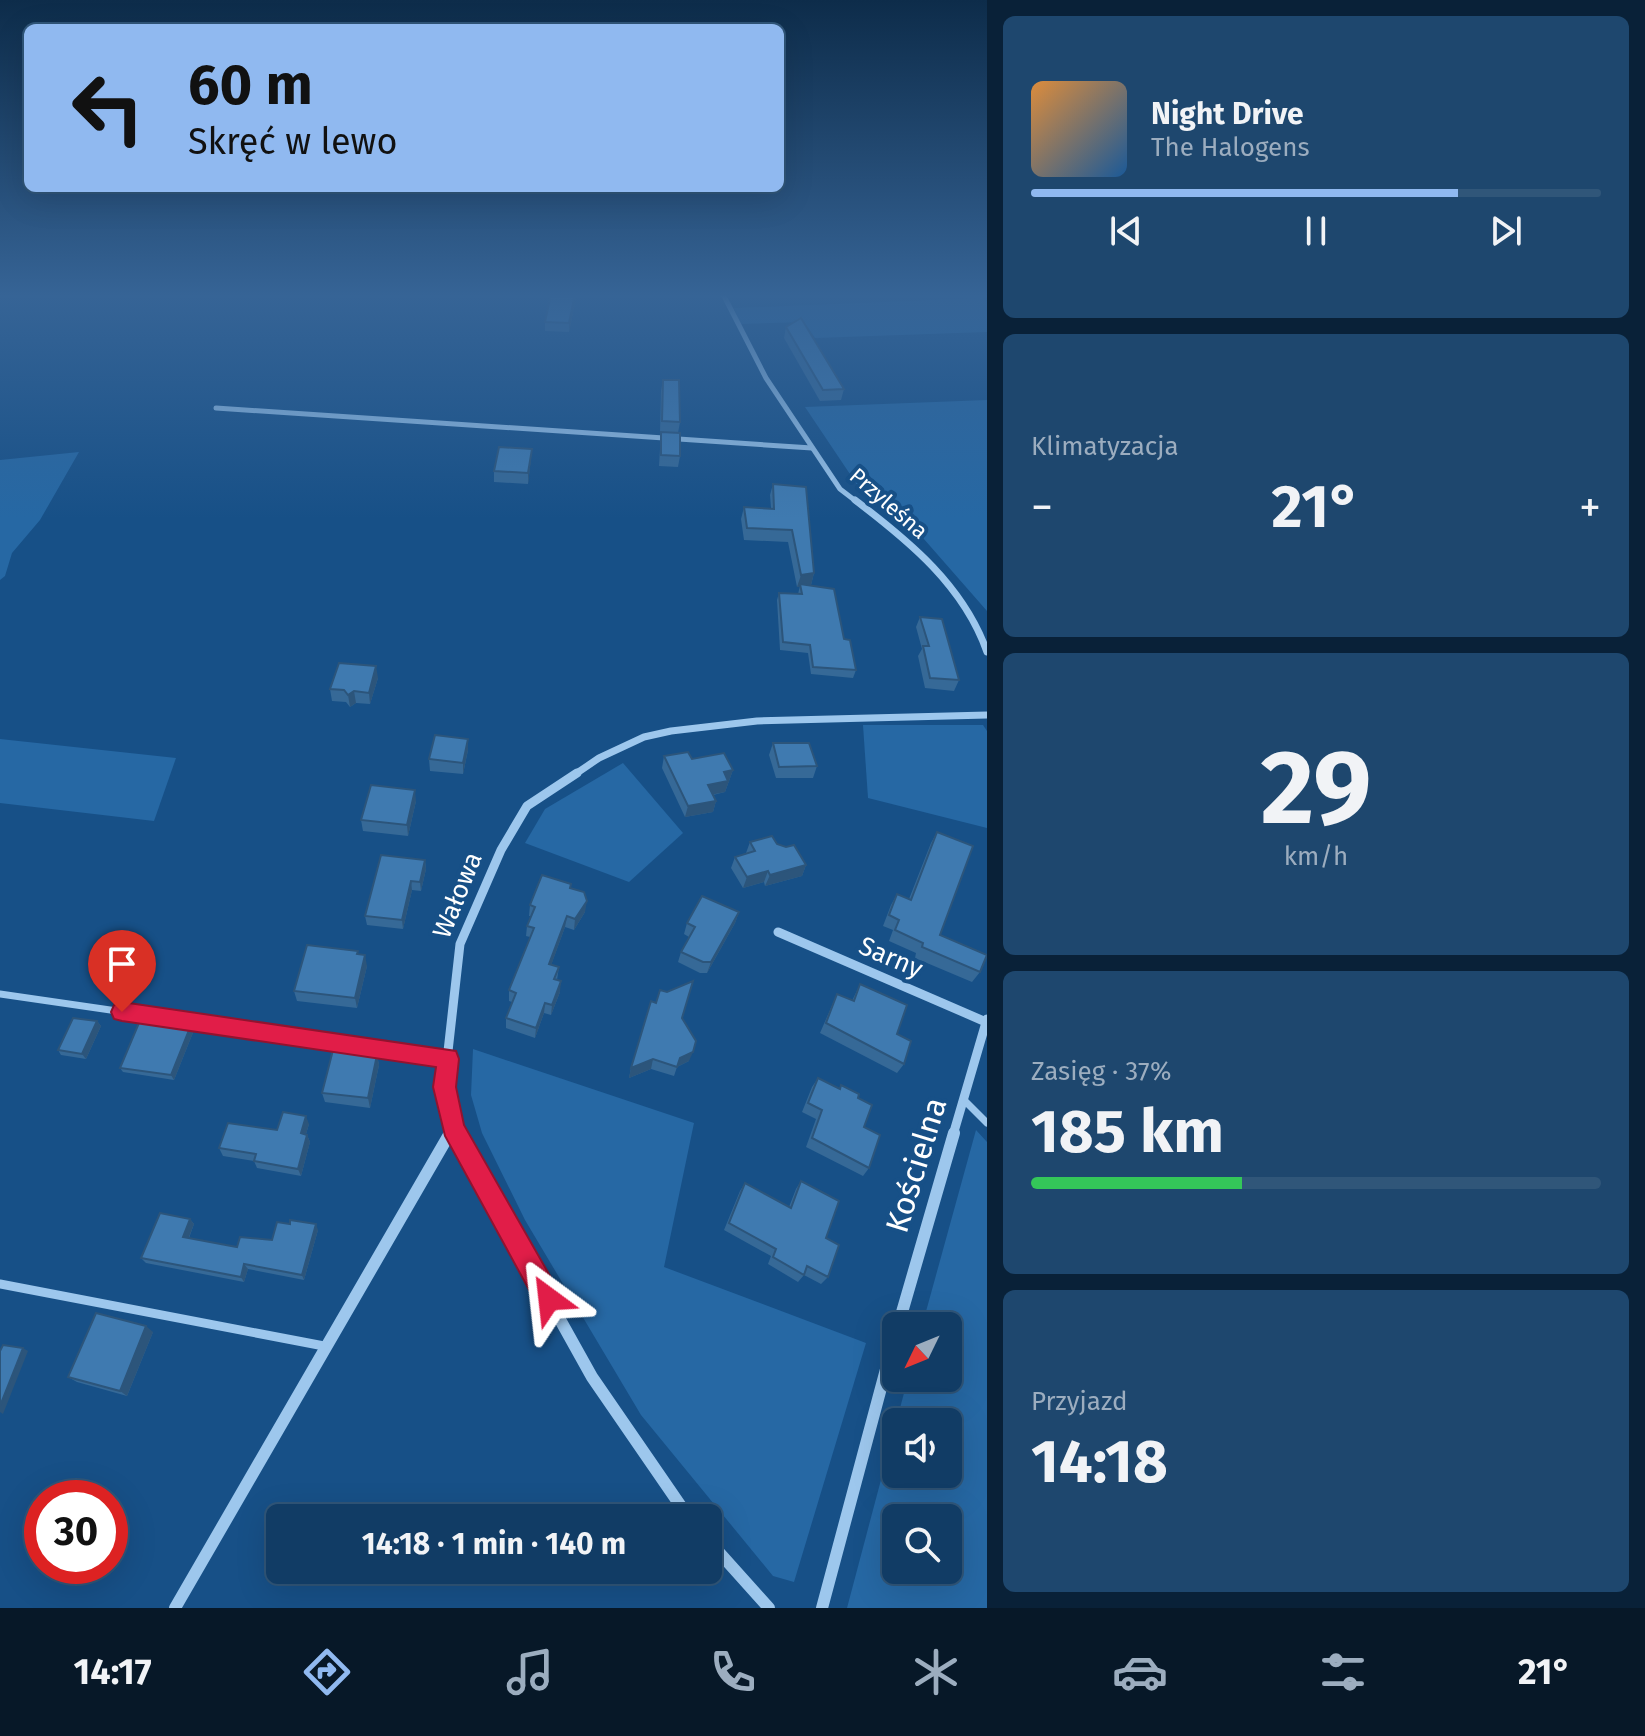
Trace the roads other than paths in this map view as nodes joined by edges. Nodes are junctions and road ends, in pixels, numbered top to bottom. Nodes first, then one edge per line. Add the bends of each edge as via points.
1 (761, 369) edge
2 (216, 408) dead end
3 (812, 448) junction
4 (987, 652) edge
5 (987, 715) edge
6 (778, 932) dead end
7 (0, 994) edge
8 (987, 1021) edge
9 (448, 1059) junction
10 (965, 1101) junction
11 (987, 1123) edge
12 (453, 1128) junction
13 (0, 1284) edge
14 (902, 1312) edge
15 (324, 1346) junction
16 (882, 1384) edge
17 (679, 1504) edge
18 (722, 1556) edge
19 (175, 1608) edge
20 (769, 1608) edge
21 (822, 1608) edge

1 - 3 street, Przyleśna
2 - 3 street
3 - 4 street, Przyleśna via 840,489 908,541 940,574 978,626
5 - 9 street, Wałowa via 757,721 671,731 644,737 558,782 527,806 501,850 460,944
6 - 8 street, Sarny
7 - 9 lane
8 - 10 street, Kościelna
9 - 12 street, Wałowa via 444,1087
10 - 11 lane
10 - 14 street, Kościelna
12 - 15 street
12 - 17 street, Wałowa via 578,1351
13 - 15 lane
15 - 19 street
16 - 21 street
18 - 20 street

